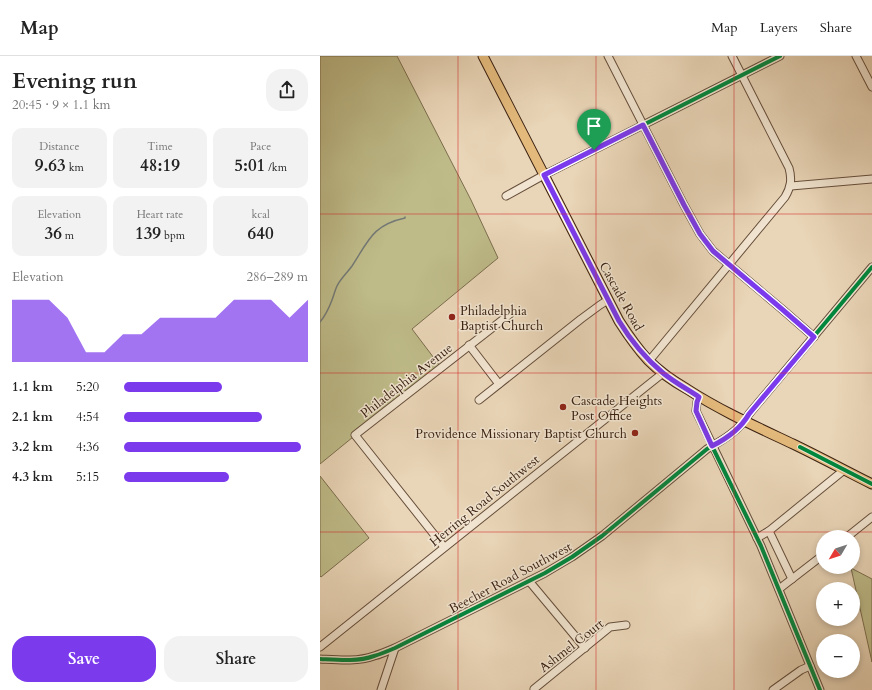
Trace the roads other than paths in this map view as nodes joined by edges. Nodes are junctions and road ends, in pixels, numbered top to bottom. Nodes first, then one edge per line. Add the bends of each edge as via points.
1 (483, 56) edge
2 (608, 56) edge
3 (732, 56) edge
4 (780, 56) edge
5 (856, 56) edge
6 (742, 76) junction
7 (872, 87) edge
8 (643, 125) junction
9 (544, 175) junction
10 (872, 179) edge
11 (790, 186) junction
12 (506, 196) dead end
13 (729, 264) junction
14 (872, 267) edge
15 (608, 300) junction
16 (510, 314) dead end
17 (814, 337) junction
18 (469, 346) junction
19 (649, 361) junction
20 (663, 373) junction
21 (499, 384) junction
22 (699, 397) junction
23 (479, 400) dead end
24 (745, 422) junction
25 (712, 446) junction
26 (844, 470) junction
27 (872, 483) edge
28 (872, 517) edge
29 (856, 530) edge
30 (769, 531) junction
31 (757, 538) junction
32 (444, 547) junction
33 (816, 560) edge
34 (792, 578) junction
35 (529, 581) junction
36 (779, 589) junction
37 (626, 624) dead end
38 (320, 647) edge
39 (395, 648) junction
40 (585, 648) junction
41 (320, 659) edge
42 (810, 666) junction
43 (534, 689) dead end
44 (381, 690) edge
45 (773, 690) edge
46 (820, 690) edge

1 - 9 main road, Cascade Road
2 - 8 street
3 - 6 street
4 - 6 street
5 - 7 street
6 - 8 street
6 - 11 street via 789,168
8 - 9 street
8 - 13 street via 700,234 713,251
9 - 12 street
9 - 15 main road, Cascade Road
10 - 11 street
11 - 13 street via 785,197
13 - 17 street
13 - 19 street
14 - 17 street, Beecher Road Southwest
15 - 19 main road, Cascade Road via 627,334
15 - 21 street
16 - 18 street, Philadelphia Avenue
17 - 24 street, Beecher Road Southwest
18 - 21 street
18 - 32 street, Philadelphia Avenue via 355,435
19 - 20 main road, Cascade Road
20 - 22 main road, Cascade Road
20 - 32 street, Herring Road Southwest
21 - 23 street
22 - 24 main road, Cascade Road
22 - 25 street via 696,411
24 - 25 street, Beecher Road Southwest
24 - 26 main road, Cascade Road
25 - 31 street
25 - 35 street, Beecher Road Southwest via 602,536 572,557
26 - 27 main road, Cascade Road
26 - 30 street
28 - 29 street
30 - 31 street
30 - 34 street
31 - 36 street
32 - 38 street, Herring Road Southwest
33 - 34 street
34 - 36 street
35 - 39 street, Beecher Road Southwest
35 - 40 street
36 - 42 street
37 - 40 street, Ashmel Court via 610,627
39 - 41 street, Beecher Road Southwest via 360,659
39 - 44 street
40 - 43 street, Ashmel Court
42 - 45 street
42 - 46 street

